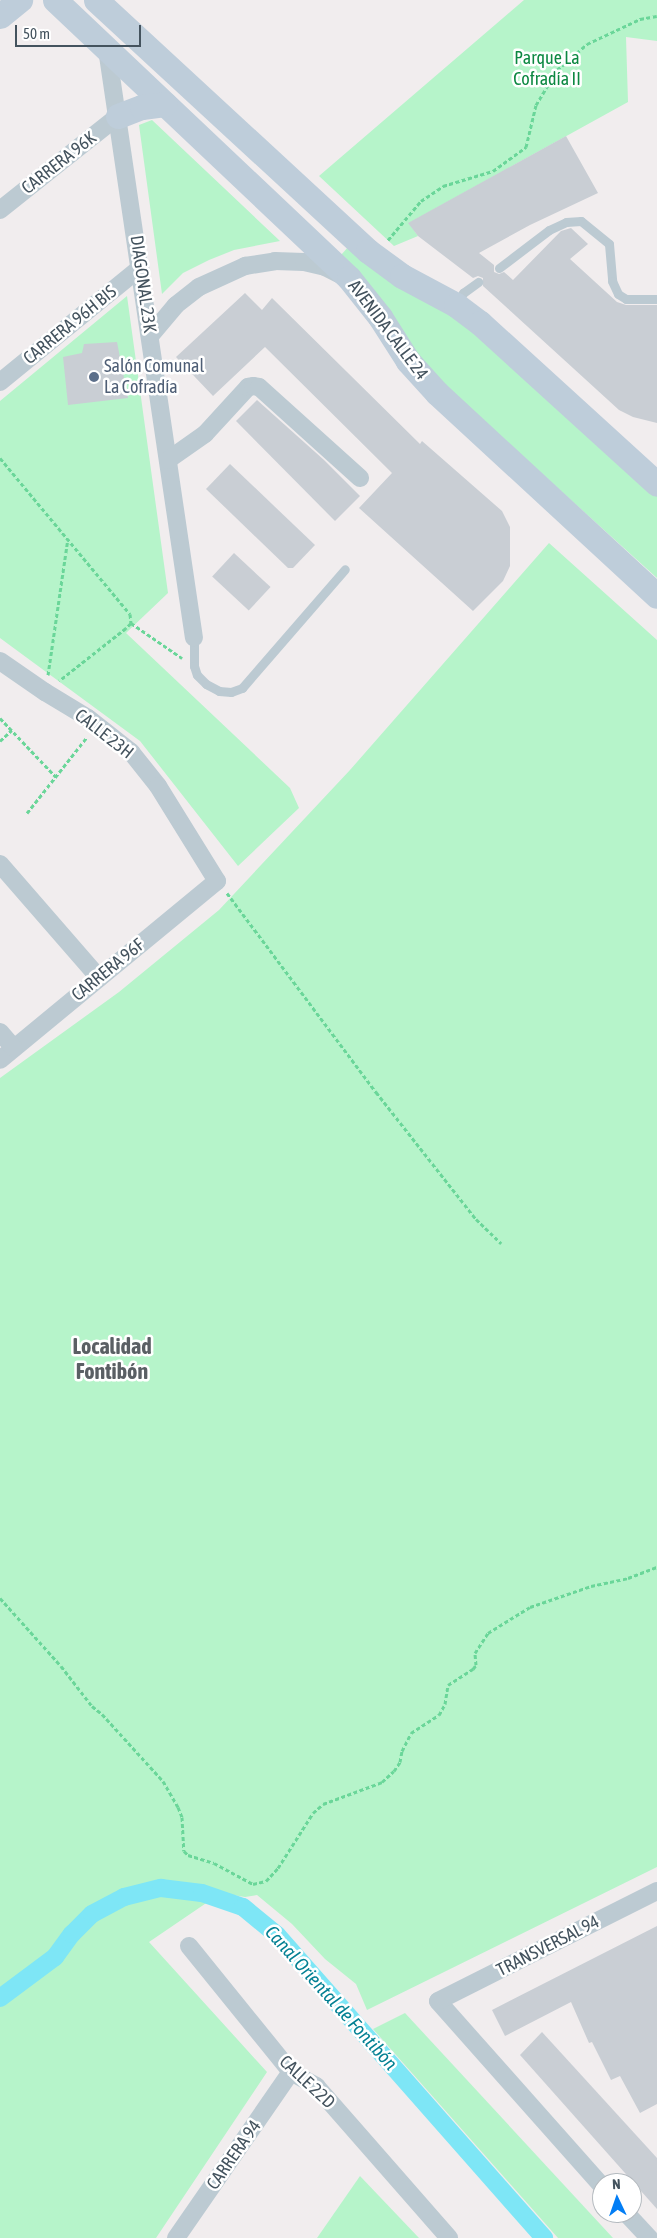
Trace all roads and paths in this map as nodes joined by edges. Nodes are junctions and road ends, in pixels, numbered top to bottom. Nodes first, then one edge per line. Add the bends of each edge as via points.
1 (20, 0) edge
2 (55, 0) edge
3 (96, 0) edge
4 (0, 16) edge
5 (657, 16) edge
6 (107, 49) junction
7 (165, 104) junction
8 (118, 116) junction
9 (0, 210) edge
10 (384, 244) dead end
11 (140, 268) junction
12 (499, 268) dead end
13 (349, 278) junction
14 (478, 282) dead end
15 (657, 299) edge
16 (456, 305) junction
17 (150, 336) junction
18 (0, 382) edge
19 (0, 458) edge
20 (168, 460) junction
21 (360, 478) dead end
22 (657, 484) edge
23 (68, 538) junction
24 (345, 569) dead end
25 (657, 596) edge
26 (130, 623) junction
27 (194, 638) joint
28 (0, 661) edge
29 (194, 666) junction
30 (45, 692) junction
31 (0, 718) edge
32 (96, 724) junction
33 (12, 730) junction
34 (0, 741) edge
35 (56, 777) junction
36 (27, 813) dead end
37 (0, 864) edge
38 (217, 881) junction
39 (99, 978) junction
40 (0, 1032) edge
41 (14, 1048) junction
42 (0, 1060) edge
43 (501, 1244) dead end
44 (657, 1567) edge
45 (0, 1598) edge
46 (657, 1890) edge
47 (189, 1946) dead end
48 (291, 2072) junction
49 (592, 2175) edge
50 (635, 2223) edge
51 (176, 2238) edge
52 (449, 2238) edge
53 (649, 2238) edge

1 - 4 main road
2 - 6 main road, AVENIDA CALLE 24
3 - 16 main road, AVENIDA CALLE 24 via 368,251 402,276
5 - 10 path via 640,19 587,44 558,70 536,105 526,147 493,171 443,186 422,201
6 - 7 main road, AVENIDA CALLE 24
6 - 8 street, DIAGONAL 23K
7 - 8 main road via 142,107
7 - 13 main road, AVENIDA CALLE 24
8 - 9 street, CARRERA 96K
8 - 11 street, DIAGONAL 23K
11 - 17 street, DIAGONAL 23K
11 - 18 street, CARRERA 96H BIS
12 - 15 lane via 549,230 566,222 581,221 609,244 612,281 618,294 626,299
13 - 17 street via 304,262 251,264 199,287 176,305
13 - 25 main road, AVENIDA CALLE 24 via 380,317 408,361 437,393
14 - 16 lane via 464,293
16 - 22 main road, AVENIDA CALLE 24 via 480,323
17 - 20 street, DIAGONAL 23K
19 - 23 path
20 - 21 street via 206,434 248,387 253,386 259,387
20 - 27 street, DIAGONAL 23K
23 - 26 path via 130,614
23 - 30 path
24 - 29 lane via 242,688 220,691 202,680
26 - 29 path
26 - 30 path
27 - 29 lane
28 - 30 street, CALLE 23H
30 - 32 street, CALLE 23H
31 - 33 path
32 - 35 path
32 - 38 street, CALLE 23H via 131,752 158,786
33 - 34 path
33 - 35 path
35 - 36 path
37 - 39 street
38 - 39 street, CARRERA 96F
38 - 43 path via 376,1092 476,1219
39 - 41 street, CARRERA 96F
40 - 41 street
41 - 42 street, CARRERA 96F
44 - 45 path via 530,1607 488,1632 475,1653 476,1665 448,1685 445,1704 438,1715 411,1733 394,1771 382,1782 323,1804 278,1868 266,1881 253,1884 184,1851 182,1816 162,1781 92,1706
46 - 49 street, TRANSVERSAL 94 via 438,2001
47 - 48 street, CALLE 22D
48 - 51 street, CARRERA 94
48 - 52 street, CALLE 22D via 316,2086
50 - 53 street

